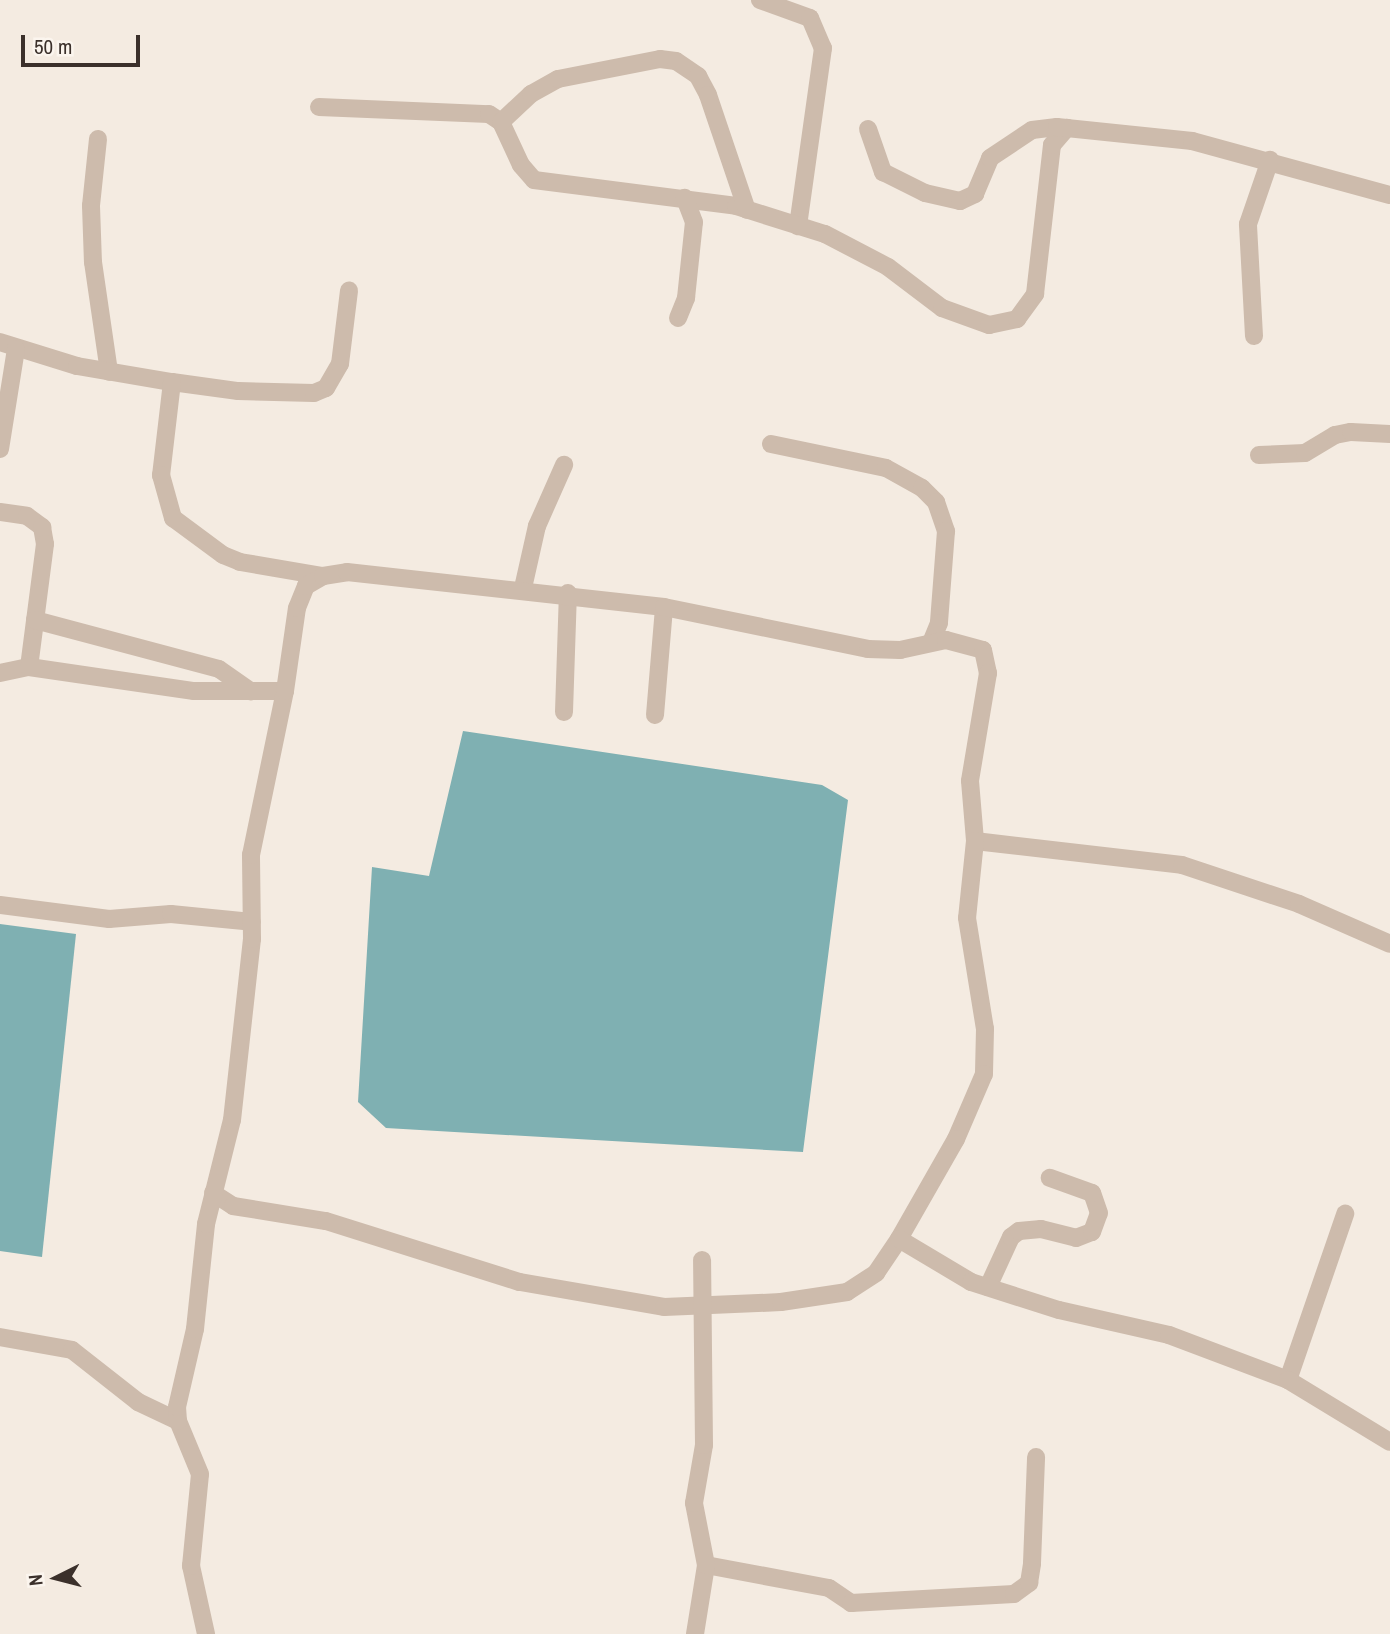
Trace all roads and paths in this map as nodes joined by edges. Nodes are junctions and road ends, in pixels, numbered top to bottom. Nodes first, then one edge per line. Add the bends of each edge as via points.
1 (760, 0) edge
2 (319, 107) dead end
3 (501, 122) junction
4 (1067, 128) junction
5 (868, 129) dead end
6 (98, 139) dead end
7 (1269, 160) junction
8 (1390, 195) edge
9 (685, 198) junction
10 (747, 210) junction
11 (797, 226) junction
12 (349, 291) dead end
13 (678, 318) dead end
14 (1254, 336) dead end
15 (8, 345) edge
16 (109, 372) junction
17 (172, 382) junction
18 (1390, 434) edge
19 (771, 444) dead end
20 (0, 449) edge
21 (1259, 455) dead end
22 (564, 465) dead end
23 (0, 512) edge
24 (323, 576) junction
25 (523, 588) junction
26 (568, 593) junction
27 (664, 607) junction
28 (35, 620) junction
29 (932, 640) junction
30 (29, 667) junction
31 (0, 673) edge
32 (251, 691) junction
33 (285, 691) junction
34 (564, 712) dead end
35 (655, 715) dead end
36 (975, 841) junction
37 (0, 905) edge
38 (252, 922) junction
39 (1390, 944) edge
40 (1050, 1178) dead end
41 (213, 1193) junction
42 (1345, 1214) dead end
43 (899, 1239) junction
44 (702, 1260) dead end
45 (988, 1287) junction
46 (704, 1307) junction
47 (0, 1337) edge
48 (1288, 1380) junction
49 (177, 1421) junction
50 (1390, 1442) edge
51 (1036, 1458) dead end
52 (706, 1565) junction
53 (206, 1634) edge
54 (695, 1634) edge

1 - 11 street via 810,18 822,48
2 - 3 street via 470,111 489,114
3 - 9 street via 521,165 534,180
3 - 10 street via 531,94 558,79 660,59 676,61 698,76 708,95
4 - 5 street via 1031,130 990,159 975,194 960,201 925,193 883,172
4 - 7 street via 1165,136
4 - 11 street via 1052,145 1035,294 1017,319 989,325 969,320 942,308 857,248
6 - 16 street via 91,206 93,262
7 - 8 street
7 - 14 street via 1248,224
9 - 10 street
9 - 13 street via 694,222 686,298
10 - 11 street
12 - 17 street via 340,364 326,388 290,394
15 - 16 street
15 - 20 street
16 - 17 street
17 - 24 street via 161,475 173,518 205,544 240,562
18 - 21 street via 1350,432 1335,435 1305,453
19 - 29 street via 886,468 922,488 936,502 946,531 939,623
22 - 25 street via 537,526
23 - 28 street via 27,516 41,527 45,544
24 - 25 street via 392,574
24 - 33 street via 306,586 296,608
25 - 26 street
26 - 27 street
26 - 34 street
27 - 29 street via 868,649 900,650
27 - 35 street
28 - 30 street
28 - 32 street via 219,669
29 - 36 street via 974,646 988,657 970,780
30 - 31 street
30 - 32 street via 194,691
32 - 33 street
33 - 38 street via 251,855
36 - 39 street via 1182,865 1299,904
36 - 43 street via 967,918 985,1029 984,1074 956,1139
37 - 38 street via 109,919 170,914
38 - 41 street via 241,1063
40 - 45 street via 1092,1193 1099,1213 1092,1232 1076,1238 1041,1229 1019,1231 1011,1237
41 - 46 street via 233,1206 326,1221 520,1282 620,1302
41 - 49 street
42 - 48 street
43 - 45 street via 962,1277
43 - 46 street via 876,1273 847,1292
44 - 46 street
45 - 48 street via 1059,1310 1169,1335
46 - 52 street via 704,1445 694,1503
47 - 49 street via 72,1350 138,1402
48 - 50 street
49 - 53 street via 200,1474 191,1566
51 - 52 street via 1032,1563 1025,1591 851,1603 829,1588
52 - 54 street

